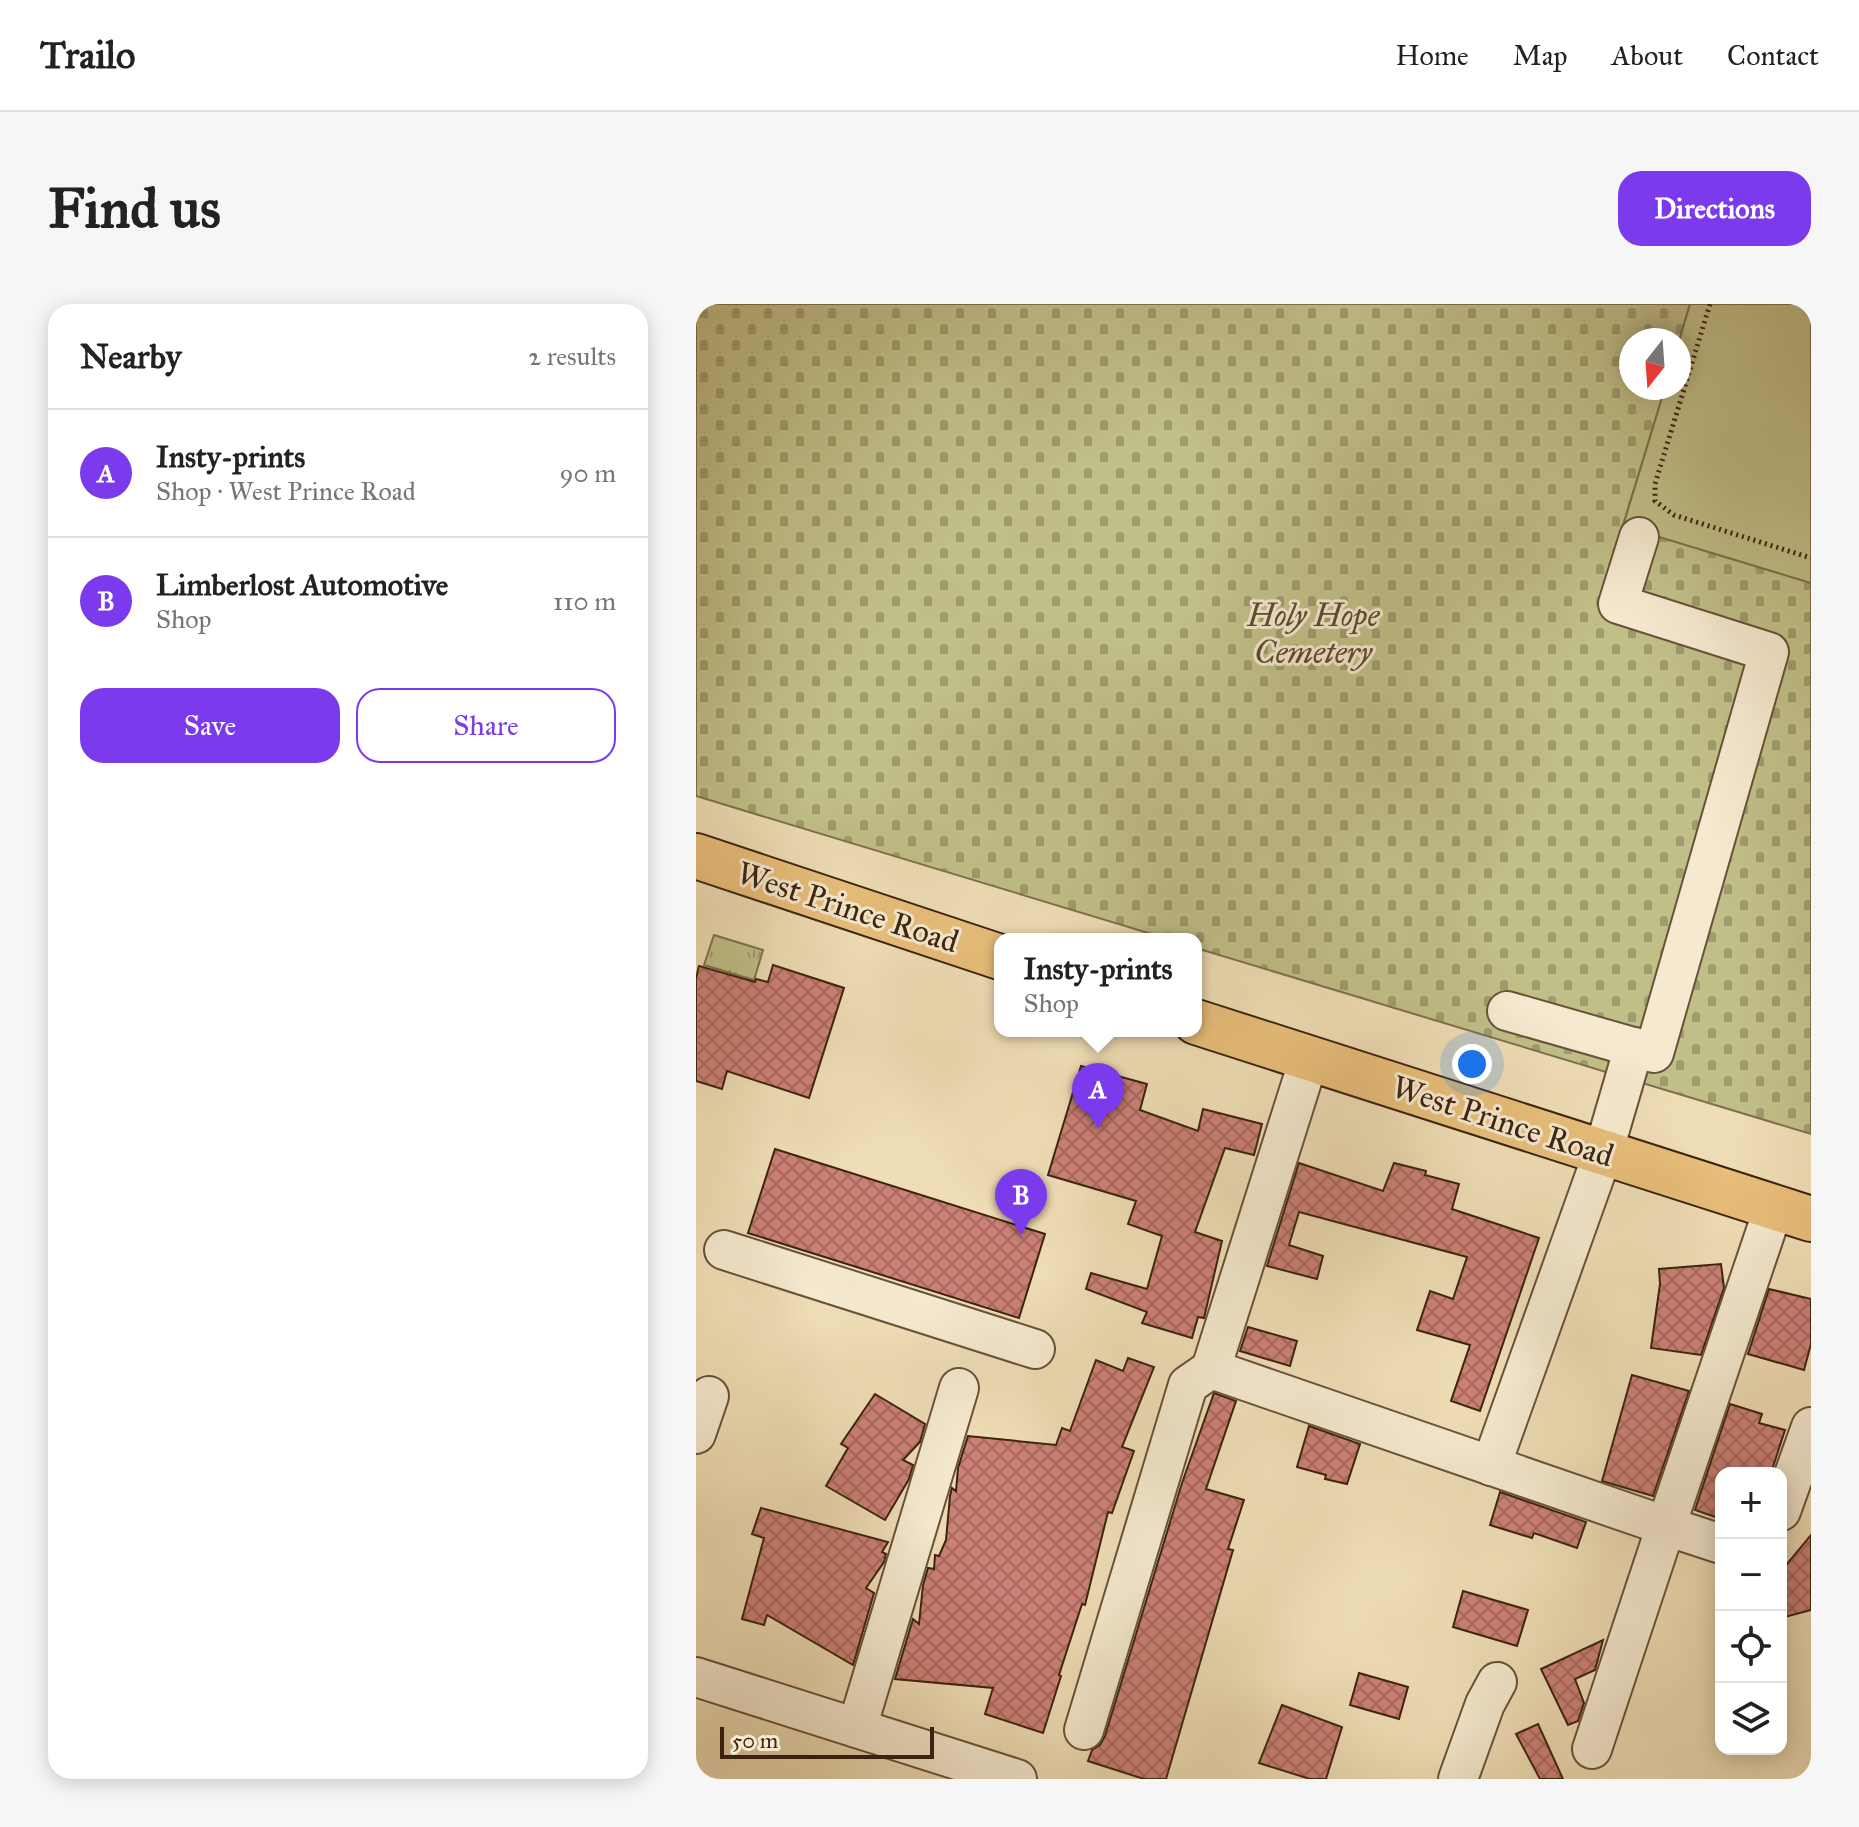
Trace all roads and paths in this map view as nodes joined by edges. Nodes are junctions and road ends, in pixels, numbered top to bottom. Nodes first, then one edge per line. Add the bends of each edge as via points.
1 (1710, 304) edge
2 (1639, 537) dead end
3 (1811, 558) edge
4 (696, 856) edge
5 (994, 955) edge
6 (1507, 1011) dead end
7 (1202, 1024) edge
8 (1634, 1047) junction
9 (1309, 1059) junction
10 (1603, 1153) junction
11 (1792, 1213) edge
12 (724, 1250) dead end
13 (1035, 1349) dead end
14 (1211, 1369) junction
15 (959, 1388) dead end
16 (709, 1396) dead end
17 (1811, 1427) edge
18 (696, 1434) edge
19 (1491, 1466) junction
20 (1787, 1494) edge
21 (1666, 1526) junction
22 (1715, 1542) edge
23 (696, 1677) edge
24 (1497, 1682) dead end
25 (857, 1728) junction
26 (1084, 1730) dead end
27 (1592, 1749) dead end
28 (1017, 1779) edge
29 (1458, 1779) edge

1 - 3 path via 1655,484 1655,501 1674,515
2 - 8 street via 1618,604 1769,652 1654,1053
4 - 5 main road, West Prince Road
6 - 8 street
7 - 9 main road, West Prince Road
8 - 10 street
9 - 10 main road, West Prince Road
9 - 14 street
10 - 11 main road, West Prince Road
10 - 19 street
11 - 21 street
12 - 13 street
14 - 19 street
14 - 26 street via 1188,1385
15 - 25 street
16 - 18 street
17 - 20 street
19 - 21 street
21 - 22 street
21 - 27 street
23 - 25 street
24 - 29 street
25 - 28 street

